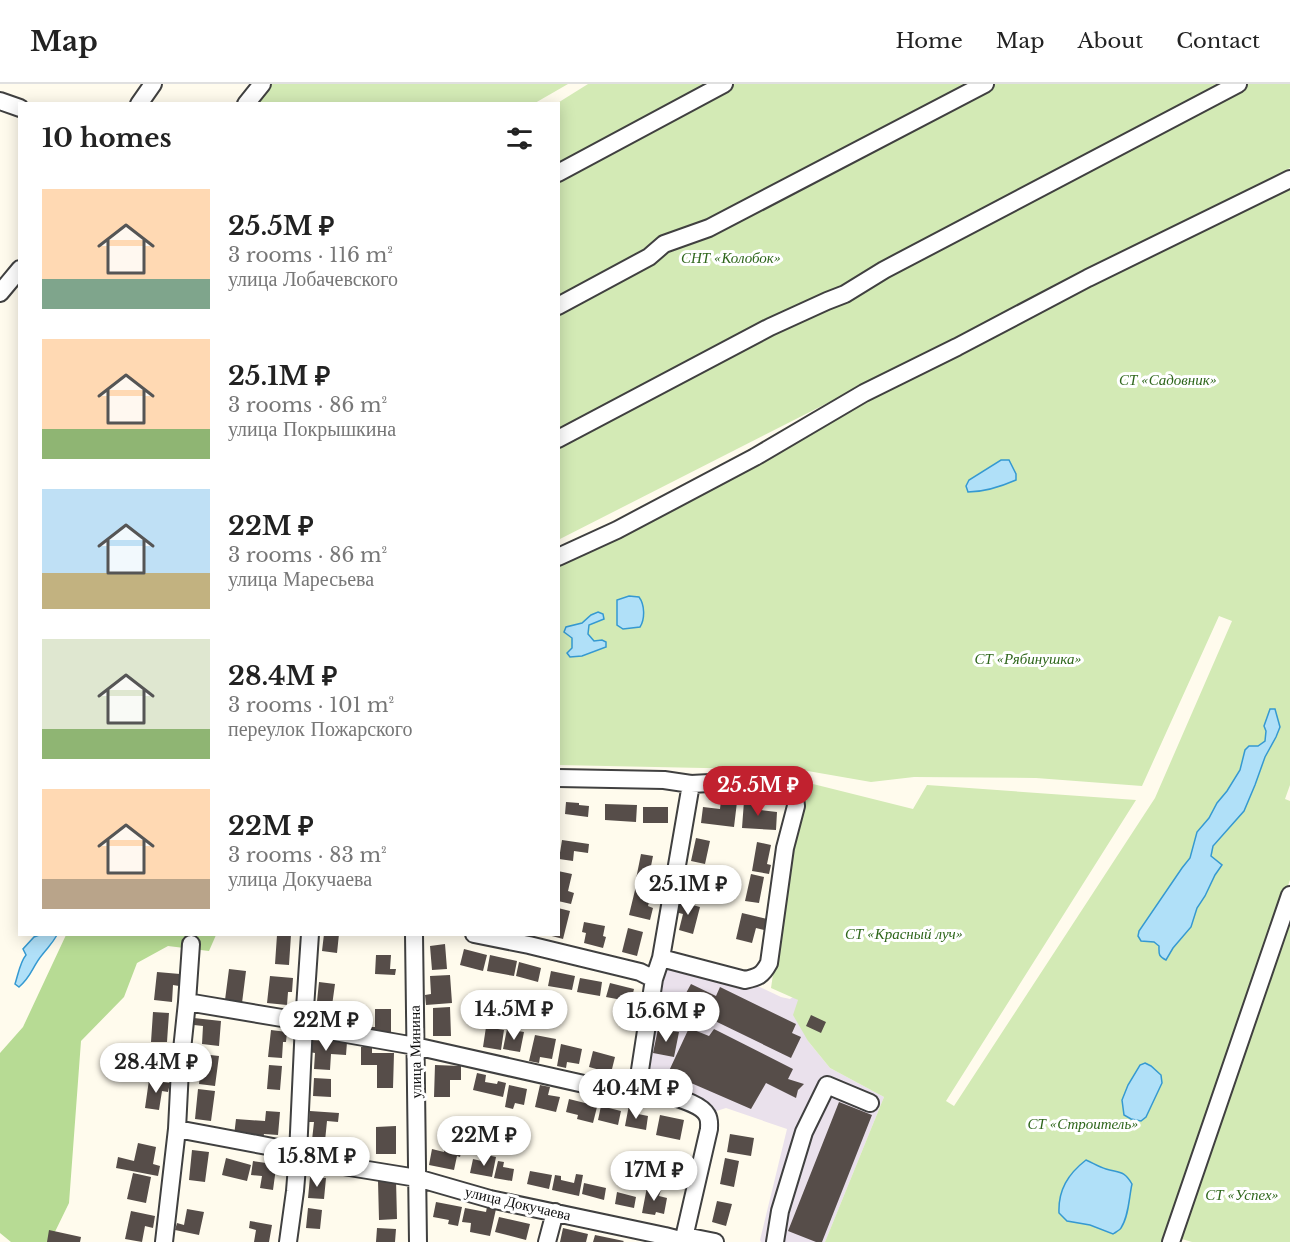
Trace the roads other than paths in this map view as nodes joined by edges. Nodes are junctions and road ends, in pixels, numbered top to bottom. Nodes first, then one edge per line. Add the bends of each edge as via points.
1 (153, 84) edge
2 (262, 84) edge
3 (724, 84) edge
4 (985, 84) edge
5 (1238, 84) edge
6 (0, 101) edge
7 (140, 102) edge
8 (248, 102) edge
9 (18, 107) edge
10 (560, 172) edge
11 (1290, 178) edge
12 (18, 271) edge
13 (0, 293) edge
14 (560, 305) edge
15 (560, 438) edge
16 (560, 556) edge
17 (560, 778) edge
18 (692, 784) junction
19 (1290, 895) edge
20 (310, 936) edge
21 (414, 936) edge
22 (493, 936) edge
23 (530, 940) edge
24 (191, 944) dead end
25 (661, 958) junction
26 (654, 979) junction
27 (187, 1002) junction
28 (304, 1023) junction
29 (415, 1046) junction
30 (644, 1086) junction
31 (870, 1103) dead end
32 (177, 1129) junction
33 (298, 1154) junction
34 (417, 1178) junction
35 (555, 1212) junction
36 (684, 1240) edge
37 (164, 1242) edge
38 (288, 1242) edge
39 (418, 1242) edge
40 (547, 1242) edge
41 (715, 1242) edge
42 (775, 1242) edge
43 (1171, 1242) edge

1 - 7 street
2 - 8 street
3 - 10 street
4 - 14 street via 709,228 664,244 650,257
5 - 15 street via 844,294 770,327
6 - 9 street
11 - 16 street via 864,393 755,457
12 - 13 street
17 - 18 street
18 - 25 street
18 - 25 street via 770,786 783,788 795,798 784,848 769,963 763,973 744,980
19 - 43 street
20 - 28 street
21 - 29 street, улица Минина
22 - 23 street
23 - 26 street
24 - 27 street
25 - 26 street
26 - 30 street via 640,1070
27 - 28 street
27 - 32 street
28 - 29 street via 318,1029
28 - 33 street
29 - 30 street via 615,1091
29 - 34 street, улица Минина
30 - 36 street via 693,1103 707,1114 709,1121
31 - 42 street via 827,1085 804,1132 780,1211
32 - 33 street, улица Докучаева
32 - 37 street
33 - 34 street, улица Докучаева
33 - 38 street
34 - 35 street, улица Докучаева
34 - 39 street, улица Минина
35 - 36 street, улица Докучаева
35 - 40 street
36 - 41 street, улица Докучаева

